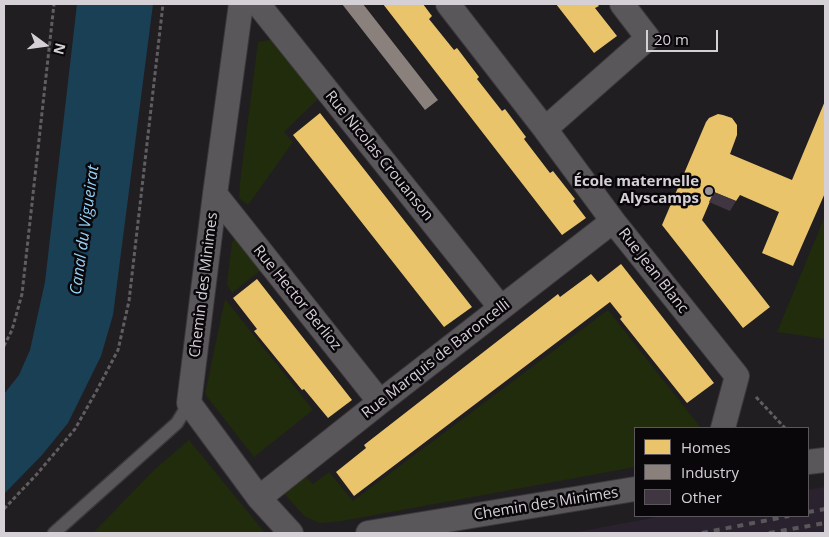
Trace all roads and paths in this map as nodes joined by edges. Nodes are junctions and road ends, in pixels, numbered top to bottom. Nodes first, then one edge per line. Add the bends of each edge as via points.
1 (54, 4) edge
2 (164, 4) edge
3 (241, 4) edge
4 (258, 4) edge
5 (448, 4) edge
6 (622, 4) edge
7 (545, 128) junction
8 (215, 194) junction
9 (613, 221) junction
10 (500, 308) junction
11 (4, 346) edge
12 (736, 376) junction
13 (380, 402) junction
14 (190, 403) junction
15 (723, 427) edge
16 (784, 427) edge
17 (825, 460) edge
18 (809, 462) edge
19 (634, 489) edge
20 (259, 498) junction
21 (4, 509) edge
22 (54, 533) edge
23 (291, 533) edge
24 (368, 533) edge

1 - 11 path via 22,294
2 - 21 path via 128,301 118,350 75,429
3 - 8 street, Chemin des Minimes
4 - 10 street, Rue Nicolas Crouanson
5 - 7 street, Rue Jean Blanc
6 - 7 street via 648,38
7 - 9 street, Rue Jean Blanc
8 - 13 street, Rue Hector Berlioz
8 - 14 street, Chemin des Minimes
9 - 10 street, Rue Marquis de Baroncelli
9 - 12 street, Rue Jean Blanc
10 - 13 street, Rue Marquis de Baroncelli
12 - 15 street
12 - 16 path
13 - 20 street, Rue Marquis de Baroncelli
14 - 20 street
14 - 22 lane via 177,423
17 - 18 street
19 - 24 street, Chemin des Minimes
20 - 23 street

